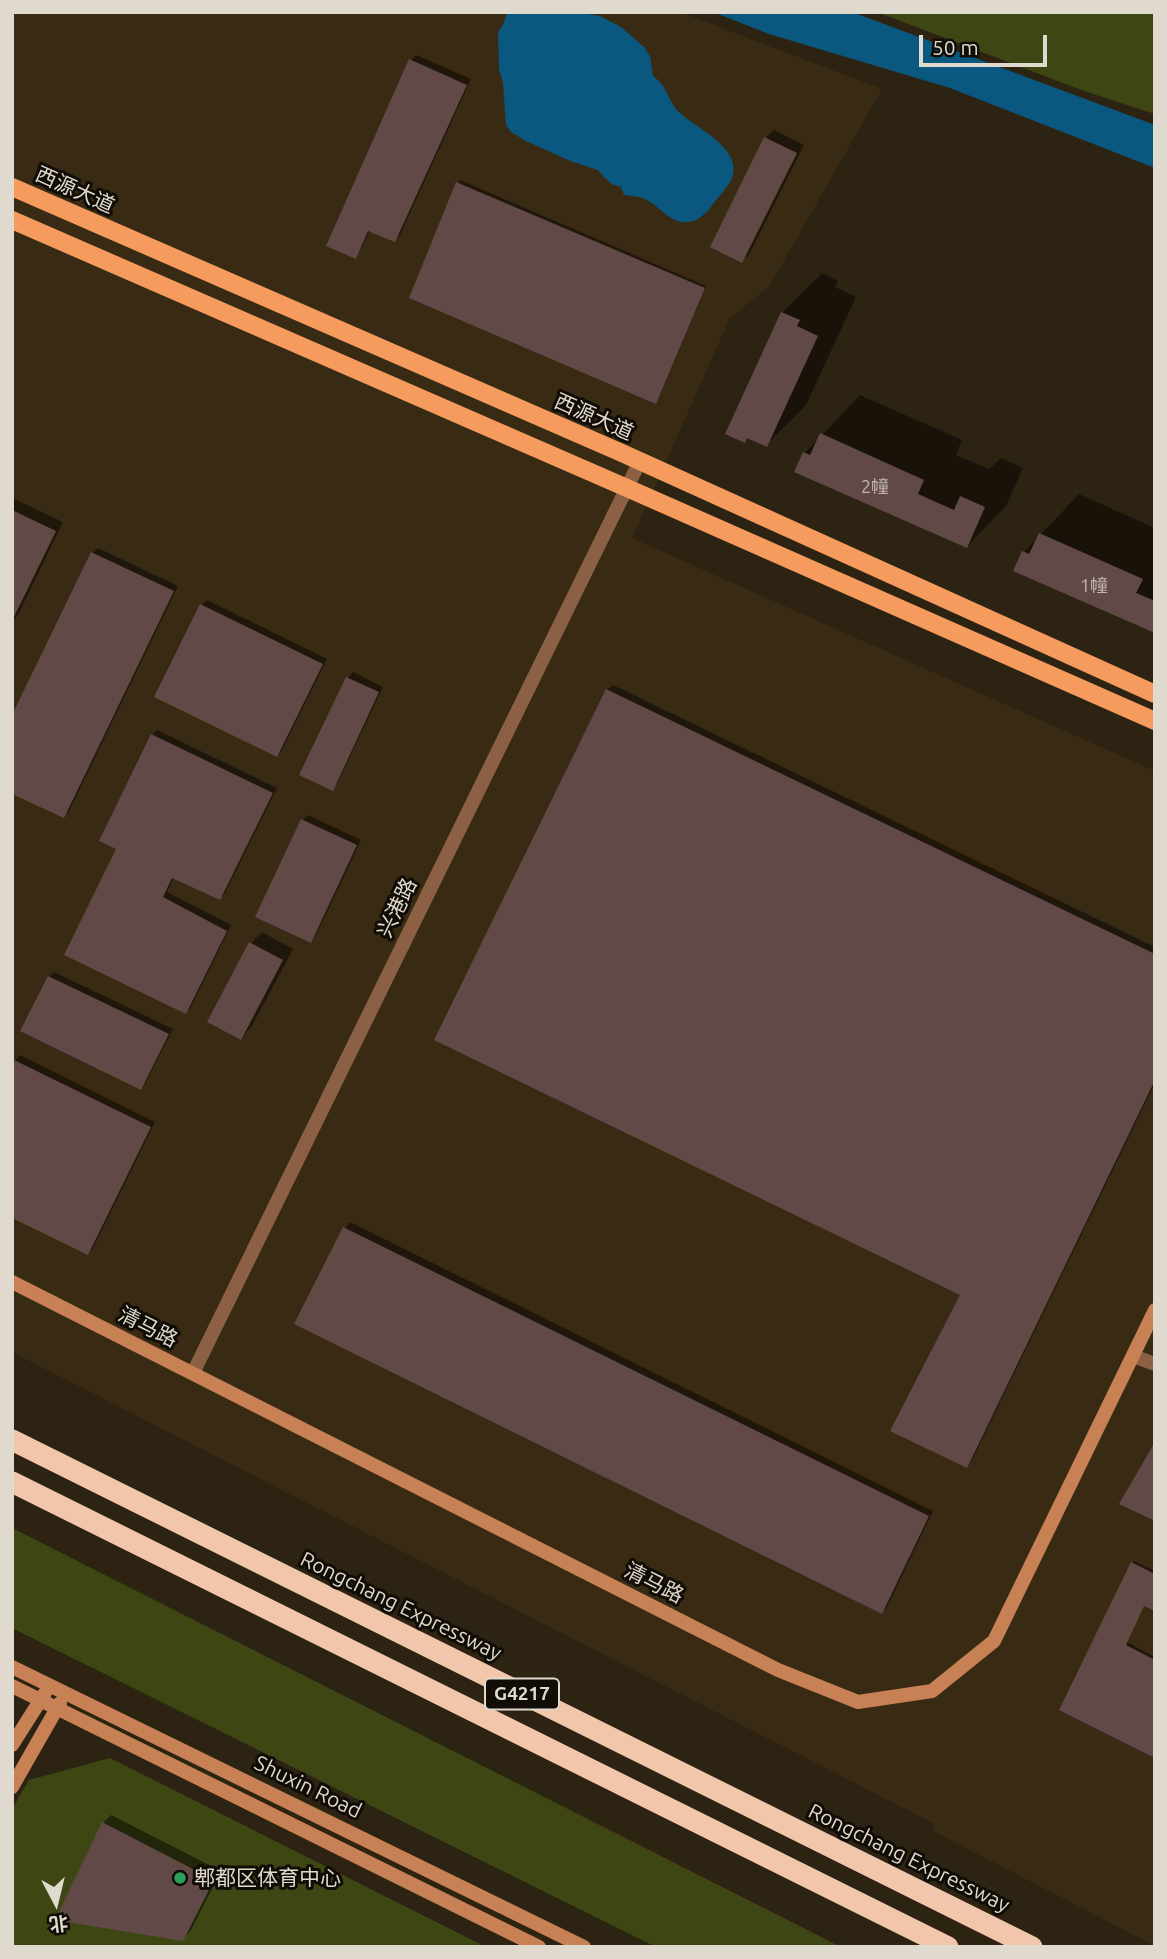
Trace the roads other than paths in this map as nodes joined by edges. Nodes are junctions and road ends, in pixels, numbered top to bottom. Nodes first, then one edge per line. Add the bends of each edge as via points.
1 (12, 187) edge
2 (12, 220) edge
3 (640, 461) junction
4 (627, 488) junction
5 (1155, 694) edge
6 (1155, 721) edge
7 (12, 1282) edge
8 (1155, 1310) edge
9 (1133, 1356) junction
10 (1155, 1364) edge
11 (193, 1373) junction
12 (12, 1440) edge
13 (12, 1482) edge
14 (12, 1667) edge
15 (49, 1685) junction
16 (12, 1686) edge
17 (65, 1693) junction
18 (41, 1700) junction
19 (57, 1708) junction
20 (12, 1745) edge
21 (12, 1787) edge
22 (539, 1947) edge
23 (584, 1947) edge
24 (947, 1947) edge
25 (1032, 1947) edge

1 - 3 main road, 西源大道
2 - 4 main road
3 - 4 street, 兴港路
3 - 5 main road, 西源大道
4 - 6 main road
4 - 11 street, 兴港路
7 - 11 street, 清马路
8 - 9 street, 清马路
9 - 10 street
9 - 11 street, 清马路 via 994,1642 932,1691 858,1702 778,1670
12 - 25 highway, Rongchang Expressway / G4217
13 - 24 highway, G4217
14 - 15 street, Shuxin Road
15 - 17 street, Shuxin Road
15 - 18 street
16 - 18 street, Shuxin Road
17 - 19 street
17 - 23 street, Shuxin Road
18 - 19 street, Shuxin Road
18 - 20 street
19 - 21 street
19 - 22 street, Shuxin Road

